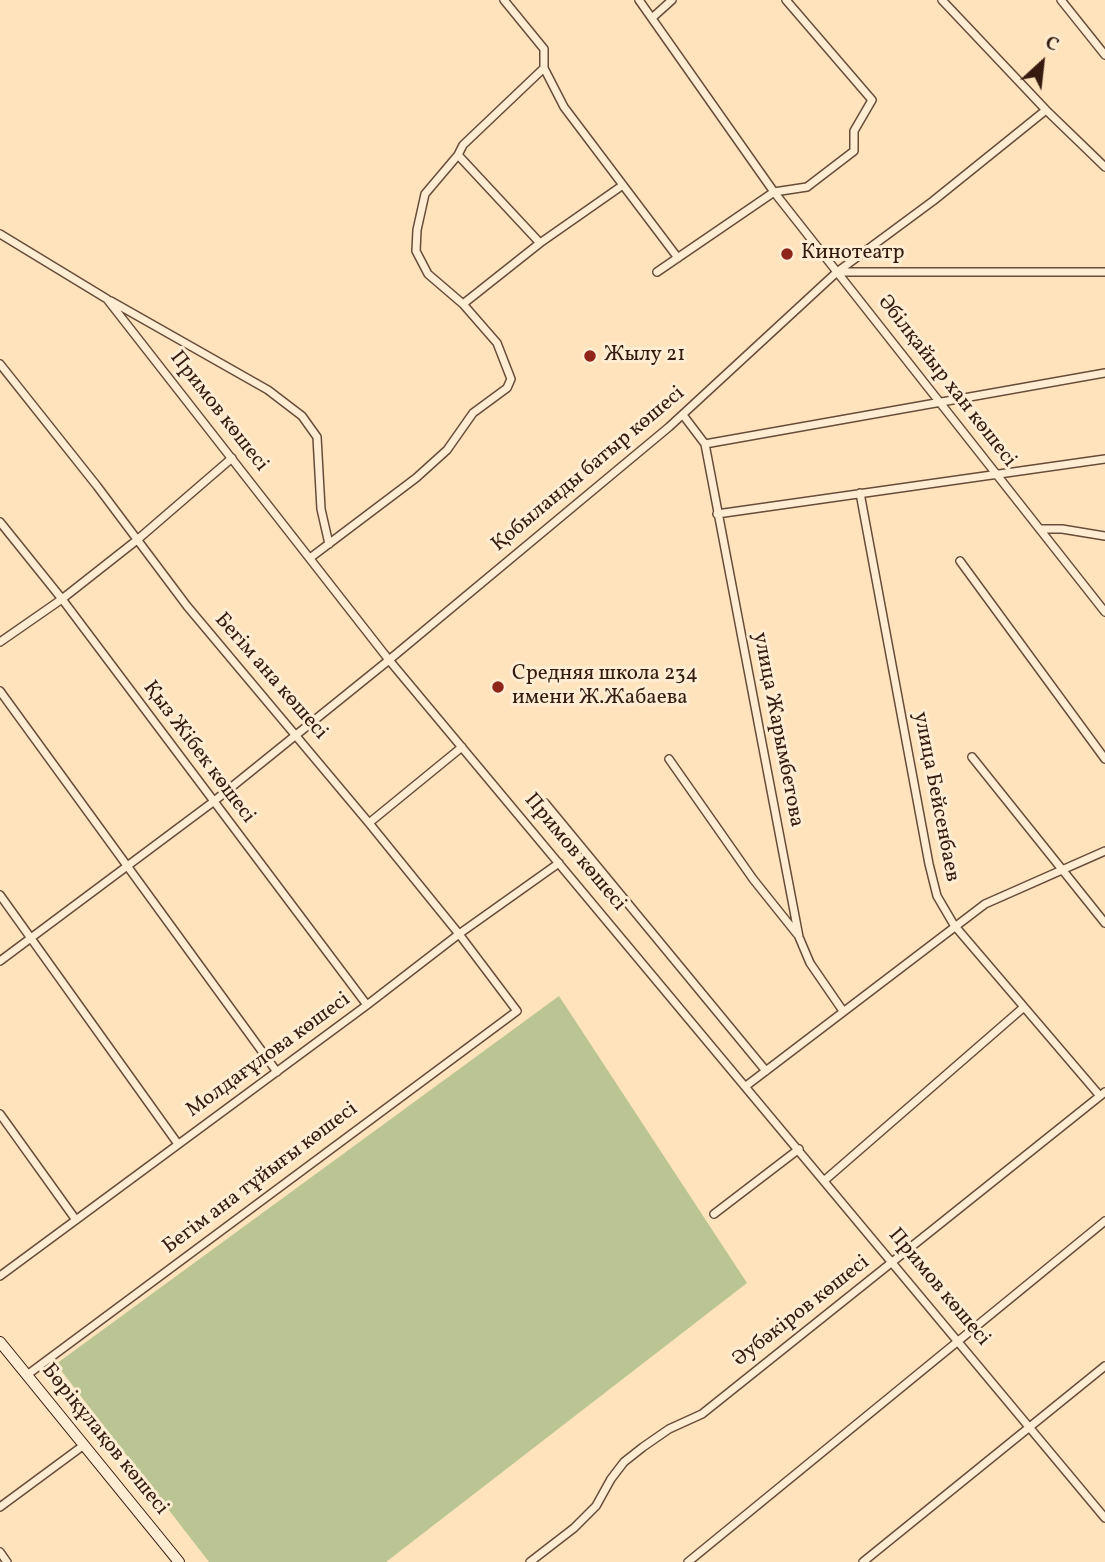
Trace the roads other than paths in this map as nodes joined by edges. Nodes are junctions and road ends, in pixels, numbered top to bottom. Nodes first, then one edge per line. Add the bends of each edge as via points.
1 (504, 0) edge
2 (639, 0) edge
3 (672, 0) edge
4 (786, 0) edge
5 (942, 0) edge
6 (1061, 0) edge
7 (652, 18) junction
8 (1105, 55) edge
9 (544, 68) junction
10 (1046, 110) junction
11 (458, 155) junction
12 (1105, 167) edge
13 (622, 185) junction
14 (774, 192) junction
15 (0, 234) edge
16 (540, 243) junction
17 (678, 258) junction
18 (657, 272) dead end
19 (837, 272) junction
20 (1105, 272) edge
21 (107, 299) junction
22 (463, 304) junction
23 (0, 364) edge
24 (1105, 373) edge
25 (939, 402) junction
26 (683, 415) junction
27 (705, 444) junction
28 (232, 458) junction
29 (1105, 459) edge
30 (996, 474) junction
31 (860, 493) junction
32 (717, 514) junction
33 (0, 522) edge
34 (1040, 529) junction
35 (1105, 536) edge
36 (137, 540) junction
37 (329, 544) junction
38 (310, 558) junction
39 (960, 561) dead end
40 (62, 599) junction
41 (1105, 612) edge
42 (0, 642) edge
43 (389, 660) junction
44 (0, 691) edge
45 (297, 734) junction
46 (462, 747) junction
47 (972, 757) dead end
48 (669, 759) dead end
49 (1105, 759) edge
50 (213, 802) junction
51 (545, 803) dead end
52 (369, 822) junction
53 (1105, 851) edge
54 (559, 863) junction
55 (127, 866) junction
56 (1062, 869) junction
57 (0, 895) edge
58 (1105, 923) edge
59 (954, 925) junction
60 (459, 934) junction
61 (31, 937) junction
62 (799, 937) junction
63 (0, 961) edge
64 (367, 1005) junction
65 (1024, 1007) junction
66 (517, 1011) joint
67 (843, 1011) junction
68 (766, 1071) junction
69 (277, 1072) junction
70 (746, 1086) junction
71 (1102, 1094) edge
72 (0, 1114) edge
73 (178, 1144) junction
74 (799, 1149) junction
75 (825, 1180) junction
76 (714, 1214) dead end
77 (76, 1220) junction
78 (1105, 1221) edge
79 (893, 1262) junction
80 (0, 1276) edge
81 (959, 1340) junction
82 (0, 1342) edge
83 (1105, 1366) edge
84 (27, 1375) junction
85 (1031, 1427) junction
86 (84, 1445) junction
87 (0, 1507) edge
88 (1105, 1518) edge
89 (0, 1552) edge
90 (7, 1562) edge
91 (179, 1562) edge
92 (530, 1562) edge
93 (688, 1562) edge
94 (863, 1562) edge

1 - 9 street via 544,49
2 - 7 street, Әбілқайыр хан көшесі
3 - 7 street
4 - 14 street via 872,100 854,131 854,151 807,187
5 - 10 street
6 - 8 street
7 - 14 street, Әбілқайыр хан көшесі
9 - 11 street
9 - 13 street via 564,107
10 - 12 street
10 - 19 street, Қобыланды батыр көшесі
11 - 16 street
11 - 22 street via 425,194 416,251 428,274
13 - 16 street
13 - 17 street
14 - 17 street
14 - 19 street, Әбілқайыр хан көшесі
15 - 21 street, Примов көшесі
16 - 22 street
17 - 18 street
19 - 20 street
19 - 25 street, Әбілқайыр хан көшесі
19 - 26 street, Қобыланды батыр көшесі
21 - 28 street, Примов көшесі
21 - 37 street via 268,390 302,416 317,437 321,509
22 - 37 street via 497,343 511,379 507,388 473,413 447,450 416,478
23 - 36 street, Бегім ана көшесі
24 - 25 street
25 - 27 street
25 - 30 street, Әбілқайыр хан көшесі
26 - 27 street
26 - 43 street, Қобыланды батыр көшесі
27 - 32 street, улица Жарымбетова
28 - 36 street
28 - 38 street, Примов көшесі
29 - 30 street
30 - 31 street
30 - 34 street, Әбілқайыр хан көшесі
31 - 32 street
31 - 59 street, улица Бейсенбаев via 929,864 937,896
32 - 62 street, улица Жарымбетова
33 - 40 street, Қыз Жібек көшесі
34 - 35 street
34 - 41 street, Әбілқайыр хан көшесі
36 - 40 street
36 - 45 street, Бегім ана көшесі via 258,693
37 - 38 street
38 - 43 street, Примов көшесі
39 - 49 street
40 - 42 street
40 - 50 street, Қыз Жібек көшесі
43 - 45 street, Қобыланды батыр көшесі
43 - 46 street, Примов көшесі
44 - 55 street
45 - 50 street, Қобыланды батыр көшесі
45 - 52 street, Бегім ана көшесі
46 - 52 street
46 - 54 street, Примов көшесі
47 - 56 street
48 - 62 street
50 - 55 street, Қобыланды батыр көшесі
50 - 64 street, Қыз Жібек көшесі
51 - 68 street
52 - 60 street, Бегім ана көшесі
53 - 56 street
54 - 60 street, Молдағұлова көшесі
54 - 70 street, Примов көшесі
55 - 61 street, Қобыланды батыр көшесі
55 - 69 street
56 - 58 street
56 - 59 street via 985,904
57 - 61 street
59 - 65 street, улица Бейсенбаев
59 - 67 street
60 - 64 street, Молдағұлова көшесі
60 - 66 street, Бегім ана көшесі
61 - 63 street, Қобыланды батыр көшесі
61 - 73 street
62 - 67 street, улица Жарымбетова via 810,963
64 - 69 street, Молдағұлова көшесі
65 - 71 street, улица Бейсенбаев
65 - 75 street
66 - 84 street, Бегім ана тұйығы көшесі
67 - 68 street
68 - 70 street
69 - 73 street, Молдағұлова көшесі
70 - 74 street, Примов көшесі
71 - 79 street, Әубәкіров көшесі
72 - 77 street
73 - 77 street, Молдағұлова көшесі
74 - 75 street, Примов көшесі
74 - 76 street
75 - 79 street, Примов көшесі
77 - 80 street, Молдағұлова көшесі
78 - 81 street
79 - 81 street, Примов көшесі
79 - 92 street, Әубәкіров көшесі via 702,1414 669,1429 624,1462 596,1506
81 - 85 street, Примов көшесі
81 - 93 street
82 - 84 street, Бөріқұлақов көшесі
83 - 85 street
84 - 86 street, Бөріқұлақов көшесі
85 - 88 street, Примов көшесі
85 - 94 street
86 - 87 street
86 - 91 street, Бөріқұлақов көшесі
89 - 90 street

